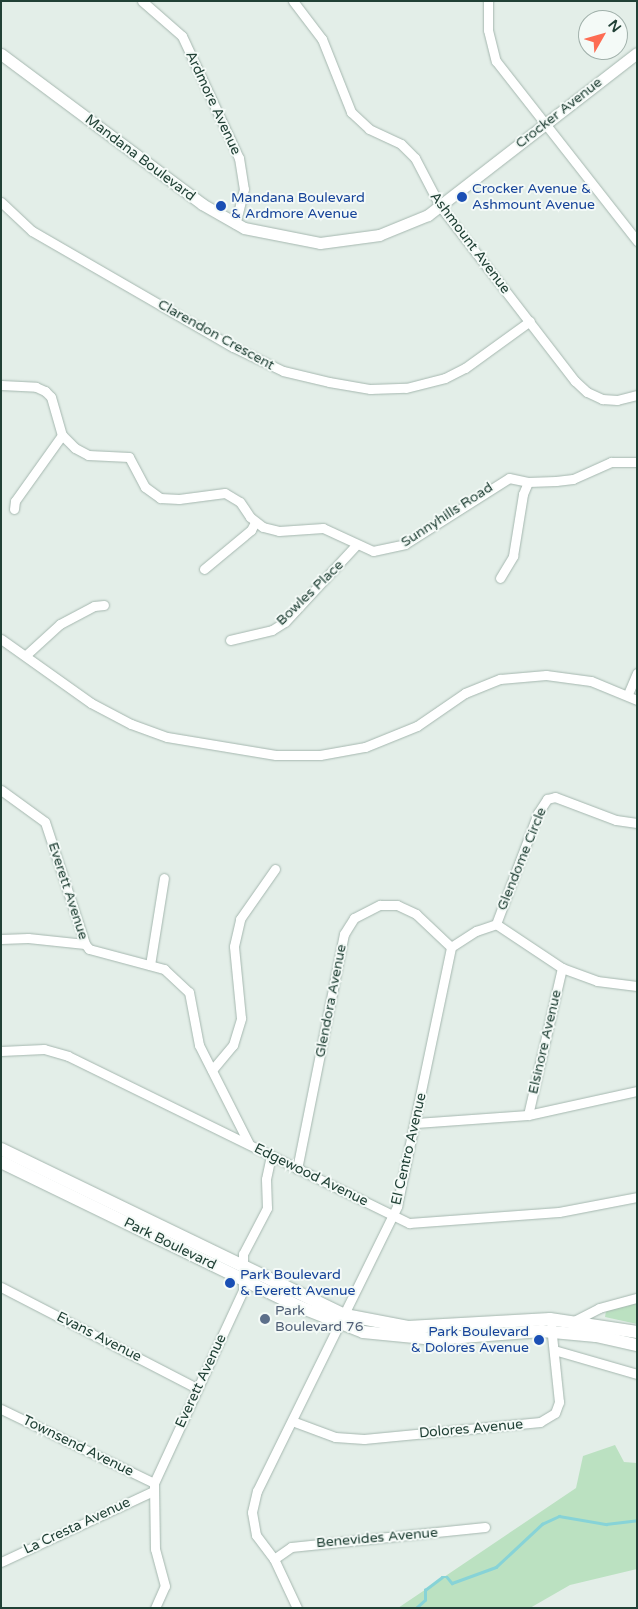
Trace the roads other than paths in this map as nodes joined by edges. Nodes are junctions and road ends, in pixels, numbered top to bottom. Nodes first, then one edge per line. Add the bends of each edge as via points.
1 (142, 1) edge
2 (293, 1) edge
3 (488, 1) edge
4 (637, 53) edge
5 (1, 54) edge
6 (544, 124) junction
7 (481, 174) joint
8 (1, 202) edge
9 (440, 206) junction
10 (235, 224) junction
11 (636, 238) edge
12 (530, 321) junction
13 (1, 386) edge
14 (637, 395) edge
15 (62, 435) junction
16 (637, 462) edge
17 (528, 482) junction
18 (14, 509) dead end
19 (255, 522) junction
20 (356, 546) junction
21 (204, 569) dead end
22 (500, 578) dead end
23 (104, 605) dead end
24 (1, 640) edge
25 (230, 640) dead end
26 (26, 655) junction
27 (637, 673) edge
28 (628, 694) junction
29 (637, 700) edge
30 (1, 790) edge
31 (637, 823) edge
32 (275, 869) dead end
33 (164, 878) dead end
34 (496, 924) junction
35 (1, 940) edge
36 (84, 944) junction
37 (450, 947) junction
38 (150, 965) junction
39 (562, 968) junction
40 (637, 986) edge
41 (1, 1051) edge
42 (212, 1070) junction
43 (637, 1091) edge
44 (528, 1115) junction
45 (416, 1124) junction
46 (249, 1144) junction
47 (1, 1149) edge
48 (271, 1156) junction
49 (1, 1162) edge
50 (297, 1169) junction
51 (637, 1197) edge
52 (392, 1215) junction
53 (243, 1273) junction
54 (1, 1287) edge
55 (637, 1298) edge
56 (343, 1320) junction
57 (574, 1321) junction
58 (551, 1326) junction
59 (637, 1332) edge
60 (637, 1345) edge
61 (554, 1350) junction
62 (637, 1374) edge
63 (197, 1388) junction
64 (1, 1409) edge
65 (292, 1421) junction
66 (153, 1487) junction
67 (485, 1527) dead end
68 (274, 1559) junction
69 (1, 1562) edge
70 (155, 1608) edge
71 (297, 1608) edge

1 - 10 street, Ardmore Avenue via 182,36 239,158 244,189
2 - 9 street, Ashmount Avenue via 322,39 351,112 369,129 408,150
3 - 6 street via 488,30 496,61
4 - 6 street, Crocker Avenue
5 - 10 street, Mandana Boulevard via 202,204
6 - 7 street, Crocker Avenue
6 - 11 street
7 - 9 street, Mandana Boulevard
8 - 12 street, Clarendon Crescent via 32,231 232,347 283,371 329,382 370,389 406,388 445,378 465,368
9 - 10 street, Mandana Boulevard via 398,229 345,242 320,243 285,238
9 - 12 street, Ashmount Avenue
12 - 14 street, Ashmount Avenue via 587,392 602,399 617,400
13 - 15 street via 36,387 45,391 51,397
15 - 18 street via 15,502
15 - 19 street via 88,454 129,457 145,486 160,498 225,493 240,502
16 - 17 street, Sunnyhills Road via 611,462 573,479
17 - 20 street, Sunnyhills Road via 509,478 499,482 394,549 373,551
17 - 22 street via 523,494 513,556
19 - 20 street, Sunnyhills Road via 279,531 323,528
19 - 21 street via 251,530
20 - 25 street, Bowles Place via 285,622 272,630
23 - 26 street via 94,606 60,624
24 - 26 street
26 - 28 street via 91,703 131,724 167,737 276,754 320,754 365,747 417,726 465,693 500,679 546,675 591,681
27 - 28 street
28 - 29 street
30 - 36 street, Everett Avenue via 45,822
31 - 34 street, Glendome Circle via 616,820 555,798 547,799 538,813
32 - 42 street via 240,919 234,946 241,1018 233,1045
33 - 38 street
34 - 37 street via 476,931
34 - 39 street
35 - 36 street via 58,939
36 - 38 street, Everett Avenue via 89,949
37 - 45 street, El Centro Avenue
37 - 50 street, Glendora Avenue via 416,914 396,905 380,905 354,918 344,934
38 - 42 street, Everett Avenue via 164,970 188,992 199,1044
39 - 40 street via 597,981
39 - 44 street, Elsinore Avenue
41 - 46 street, Edgewood Avenue via 44,1049 68,1056
42 - 46 street, Everett Avenue
43 - 44 street
44 - 45 street
45 - 52 street, El Centro Avenue via 397,1206
46 - 48 street, Edgewood Avenue
47 - 53 main road, Park Boulevard
48 - 50 street, Edgewood Avenue
48 - 53 street, Everett Avenue via 266,1179 267,1208 243,1254
49 - 53 main road, Park Boulevard
50 - 52 street, Edgewood Avenue
51 - 52 street, Edgewood Avenue via 559,1212 428,1223 409,1223
52 - 56 street, El Centro Avenue
53 - 56 main road, Park Boulevard
53 - 63 street, Everett Avenue via 243,1290
54 - 63 street, Evans Avenue
55 - 57 street via 599,1308
56 - 58 main road, Park Boulevard via 407,1338
56 - 65 street, El Centro Avenue
57 - 58 main road, Park Boulevard
57 - 59 main road, Park Boulevard
58 - 60 main road, Park Boulevard
58 - 61 street, Dolores Avenue
61 - 62 street
61 - 65 street, Dolores Avenue via 559,1402 555,1413 540,1422 364,1439 335,1437
63 - 66 street, Everett Avenue
64 - 66 street, Townsend Avenue
65 - 68 street, El Centro Avenue via 257,1491 252,1512 256,1535
66 - 69 street, La Cresta Avenue
66 - 70 street, Everett Avenue via 155,1549 165,1586
67 - 68 street, Benevides Avenue via 291,1547
68 - 71 street, El Centro Avenue

